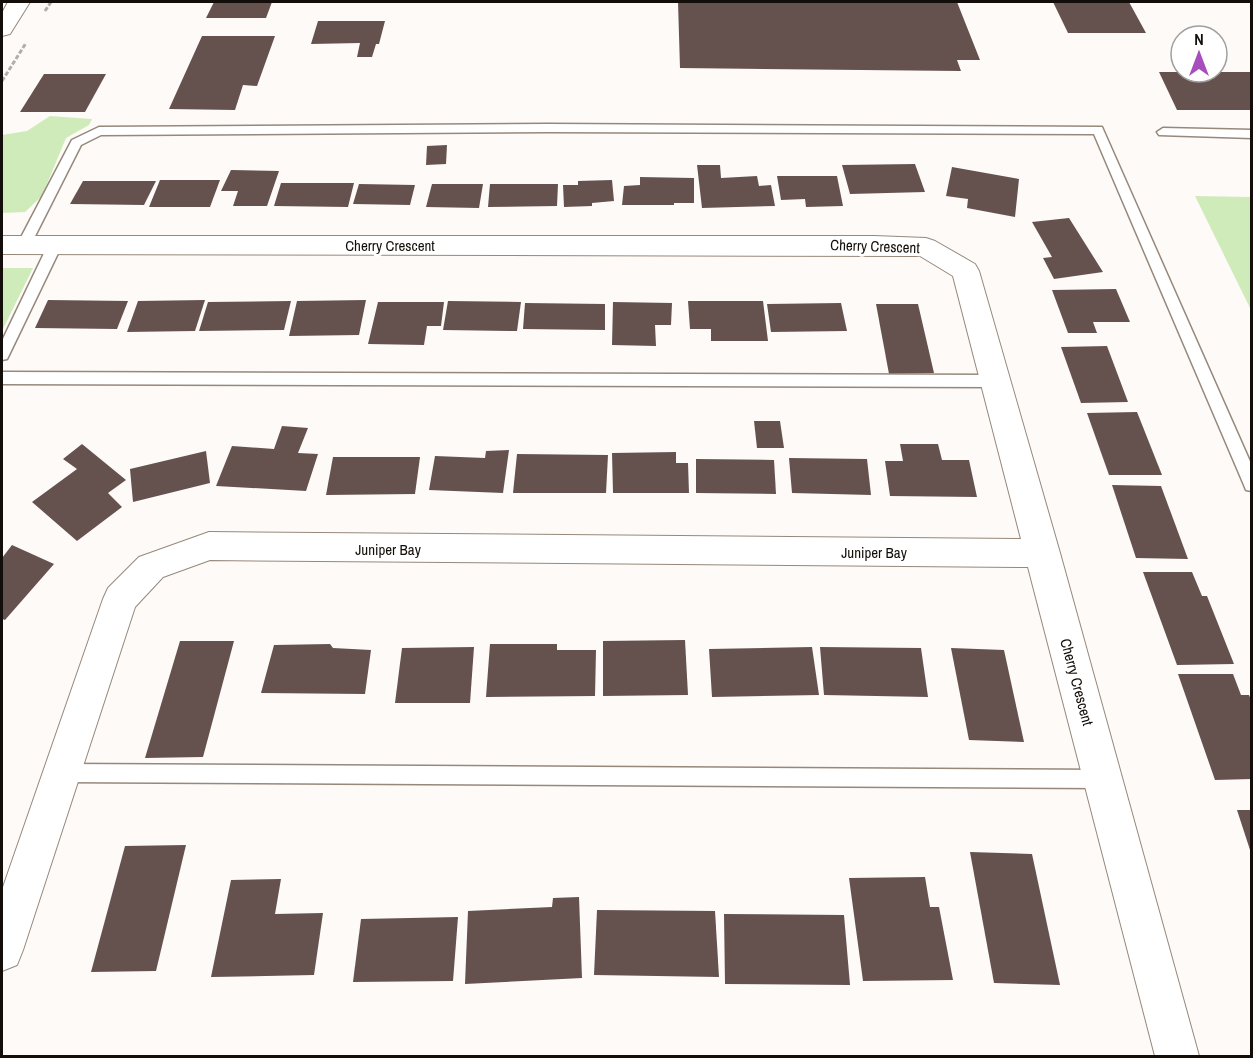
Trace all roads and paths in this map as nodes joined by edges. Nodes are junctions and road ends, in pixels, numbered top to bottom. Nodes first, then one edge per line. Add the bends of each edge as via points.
1 (1163, 132) dead end
2 (1251, 134) edge
3 (13, 245) edge
4 (55, 245) junction
5 (2, 355) edge
6 (2, 378) edge
7 (994, 381) junction
8 (1251, 485) edge
9 (1043, 553) junction
10 (60, 773) junction
11 (1103, 779) junction
12 (2, 950) edge
13 (1177, 1056) edge

1 - 2 lane
3 - 4 street, Cherry Crescent
3 - 8 lane via 76,143 99,130 1098,130
4 - 5 lane
4 - 7 street, Cherry Crescent via 926,247 965,271
6 - 7 lane
7 - 9 street, Cherry Crescent
9 - 10 street, Juniper Bay via 208,546 151,567 120,599
9 - 11 street, Cherry Crescent
10 - 11 lane
10 - 12 street, Juniper Bay
11 - 13 street, Cherry Crescent

